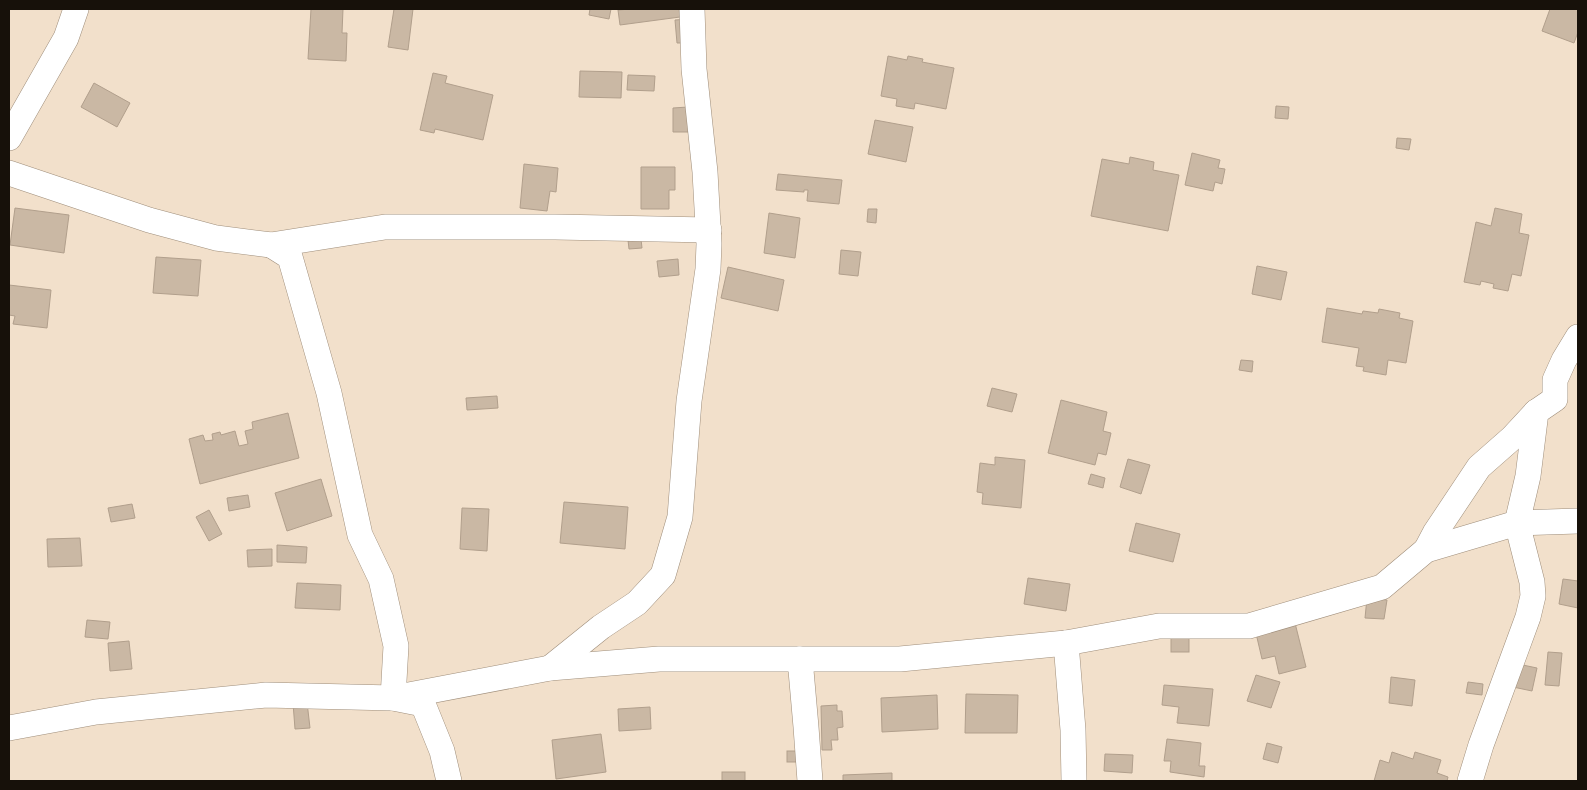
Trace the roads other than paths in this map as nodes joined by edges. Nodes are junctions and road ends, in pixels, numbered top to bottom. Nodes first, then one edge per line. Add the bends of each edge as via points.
1 (76, 9) edge
2 (692, 9) edge
3 (9, 138) edge
4 (9, 173) edge
5 (709, 230) junction
6 (271, 245) junction
7 (1578, 337) edge
8 (1536, 412) junction
9 (1578, 521) edge
10 (1517, 523) junction
11 (1426, 550) junction
12 (1066, 642) junction
13 (800, 659) junction
14 (550, 668) junction
15 (393, 698) junction
16 (9, 728) edge
17 (449, 781) edge
18 (810, 781) edge
19 (1074, 781) edge
20 (1470, 781) edge

1 - 3 street via 66,38
2 - 5 street via 694,69
4 - 6 street via 149,220 216,238
5 - 6 street via 385,227
5 - 14 street via 708,270 689,401 680,517 663,575 638,603 601,627
6 - 15 street via 290,257 329,394 360,535 381,579 396,646
7 - 8 street via 1555,380 1555,399
8 - 10 street via 1528,476
8 - 11 street via 1479,468
9 - 10 street
10 - 11 street
10 - 20 street via 1533,596
11 - 12 street via 1382,587 1249,626 1159,626
12 - 13 street via 900,659
12 - 19 street
13 - 14 street via 659,658
13 - 18 street
14 - 15 street
15 - 16 street via 266,695 96,712
15 - 17 street via 423,704 442,752

